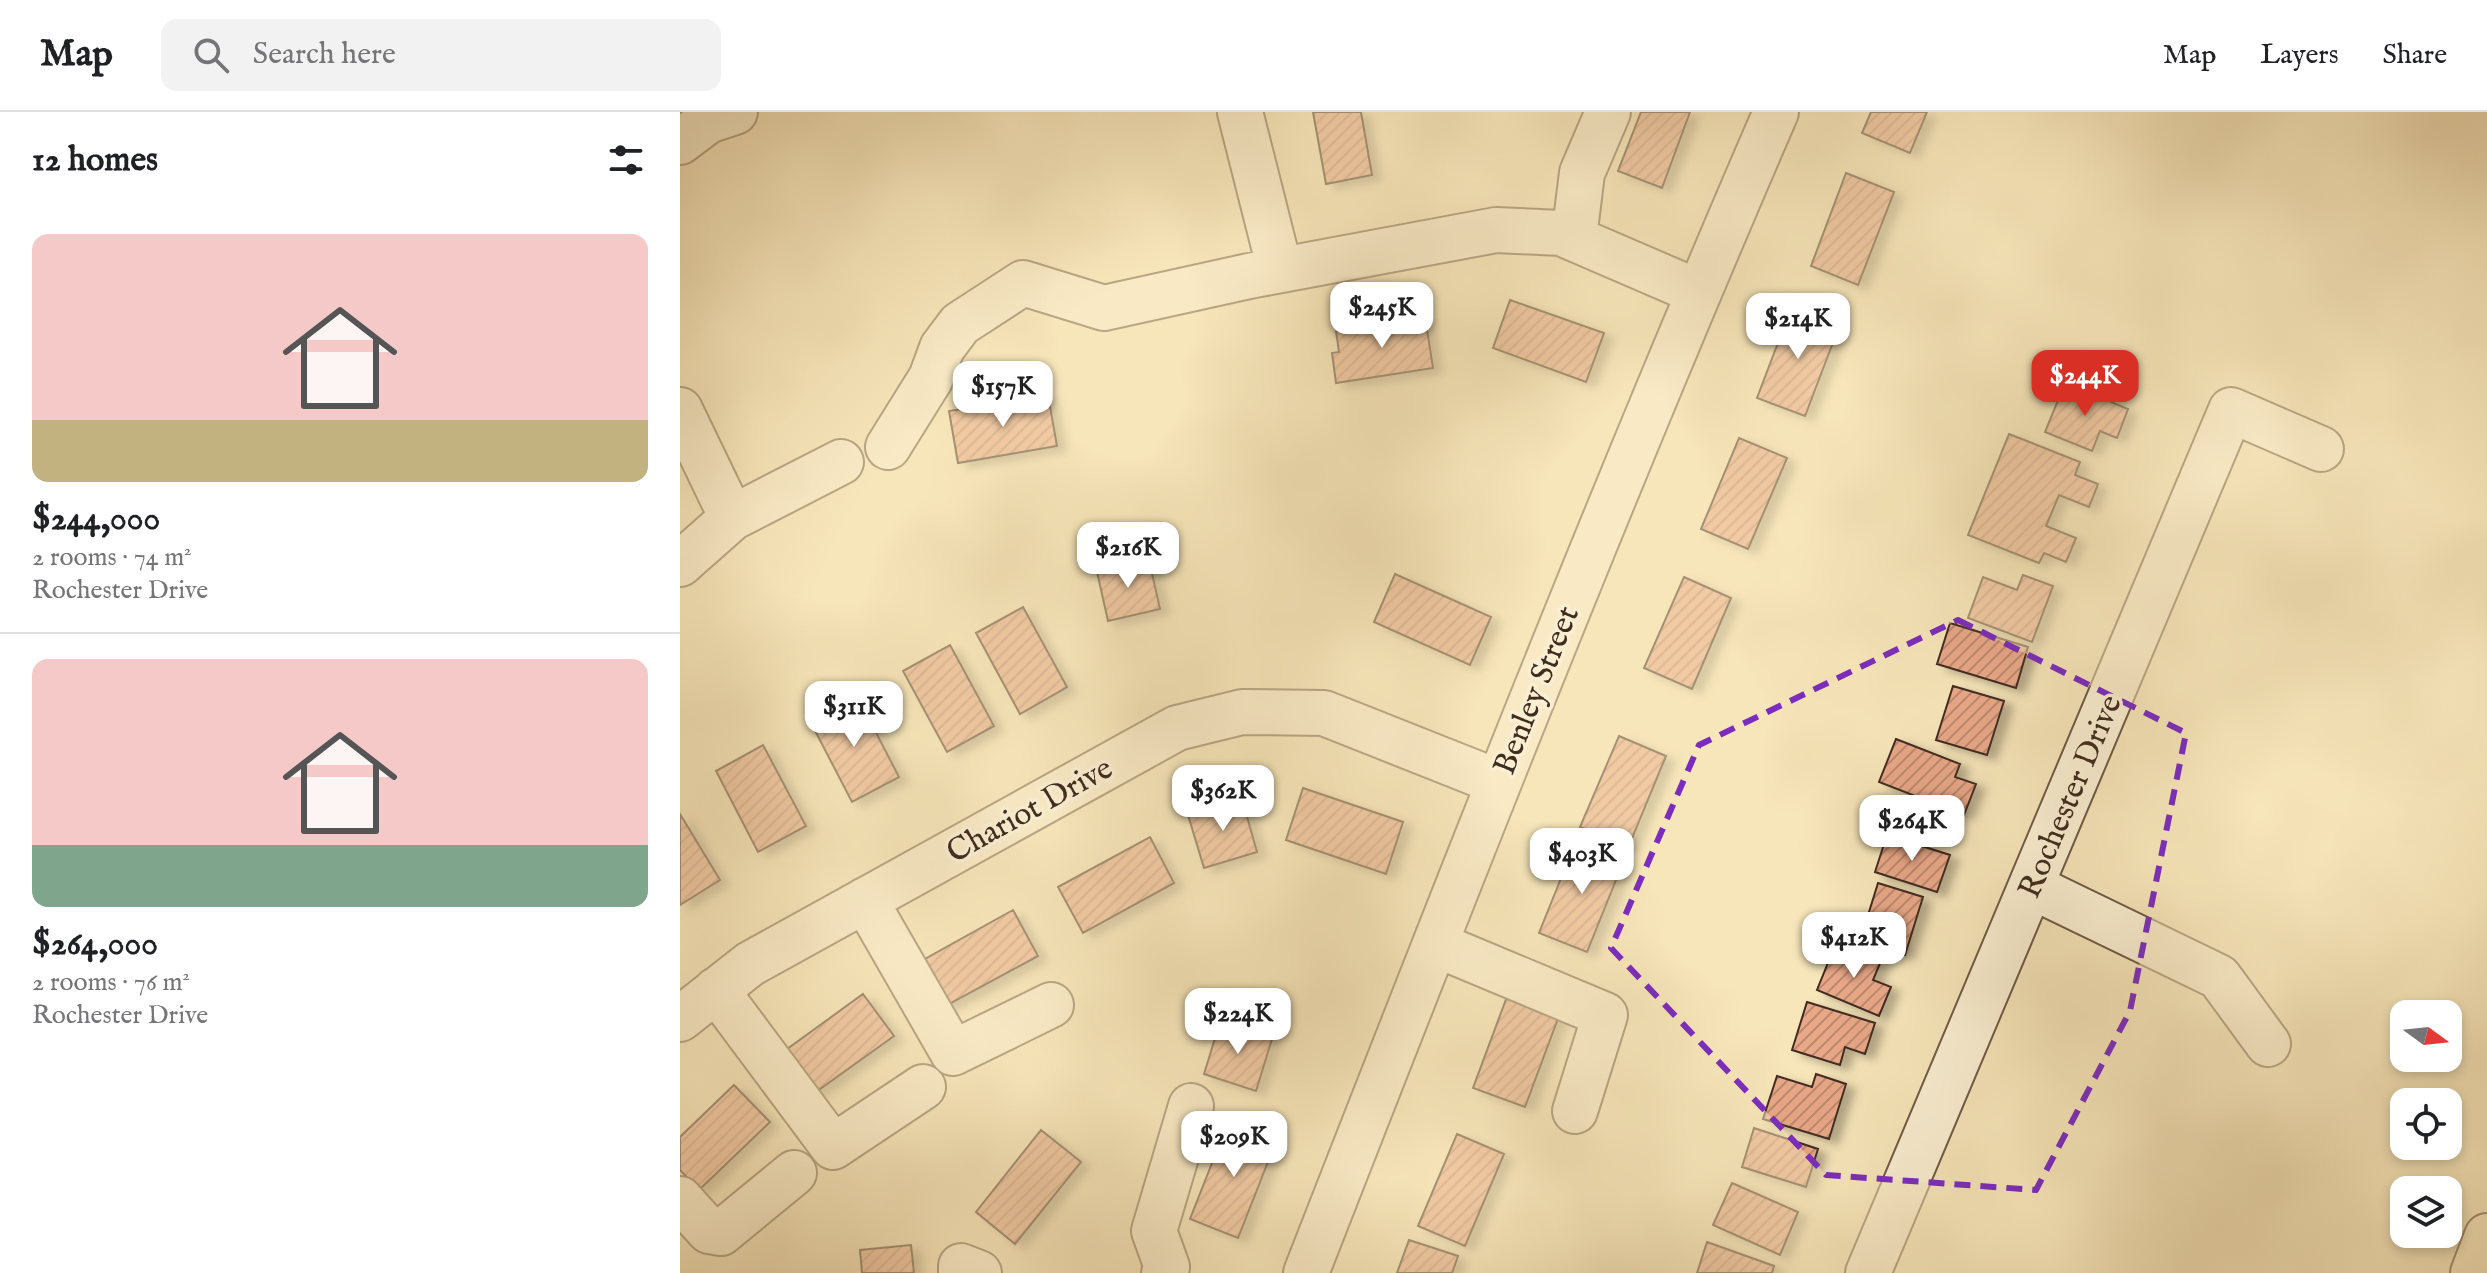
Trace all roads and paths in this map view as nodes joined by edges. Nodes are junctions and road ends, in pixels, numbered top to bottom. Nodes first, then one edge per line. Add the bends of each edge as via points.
1 (735, 112) edge
2 (1240, 112) edge
3 (1608, 112) edge
4 (1776, 112) edge
5 (680, 142) edge
6 (1574, 238) junction
7 (1280, 270) junction
8 (1698, 292) junction
9 (680, 410) edge
10 (888, 447) dead end
11 (2321, 449) dead end
12 (841, 462) dead end
13 (732, 518) junction
14 (680, 564) edge
15 (1498, 782) junction
16 (2031, 886) junction
17 (865, 900) junction
18 (1435, 944) junction
19 (716, 990) junction
20 (1051, 1005) dead end
21 (680, 1019) edge
22 (2268, 1044) dead end
23 (923, 1087) dead end
24 (1191, 1106) dead end
25 (1575, 1111) dead end
26 (794, 1173) dead end
27 (680, 1199) edge
28 (2487, 1236) edge
29 (961, 1273) edge
30 (979, 1273) edge
31 (1164, 1273) edge
32 (1306, 1273) edge
33 (1868, 1273) edge
34 (2473, 1273) edge

1 - 5 street via 708,121
2 - 7 street
3 - 6 street via 1582,173
4 - 8 street, Benley Street
6 - 7 street via 1496,230
6 - 8 street
7 - 10 street via 1104,308 1023,283 960,324
8 - 15 street, Benley Street
9 - 13 street
11 - 16 street, Rochester Drive via 2231,410
12 - 13 street
13 - 14 street
15 - 17 street, Chariot Drive via 1324,713 1242,712 1177,728
15 - 18 street, Benley Street
16 - 22 street via 2219,977
16 - 33 street, Rochester Drive
17 - 19 street, Chariot Drive via 750,964
17 - 20 street via 953,1053
18 - 25 street via 1605,1015
18 - 32 street, Benley Street
19 - 21 street, Chariot Drive
19 - 23 street via 833,1147
24 - 31 street via 1154,1231 1167,1267
26 - 27 street via 721,1233 709,1231
28 - 34 main road
29 - 30 street via 961,1266

